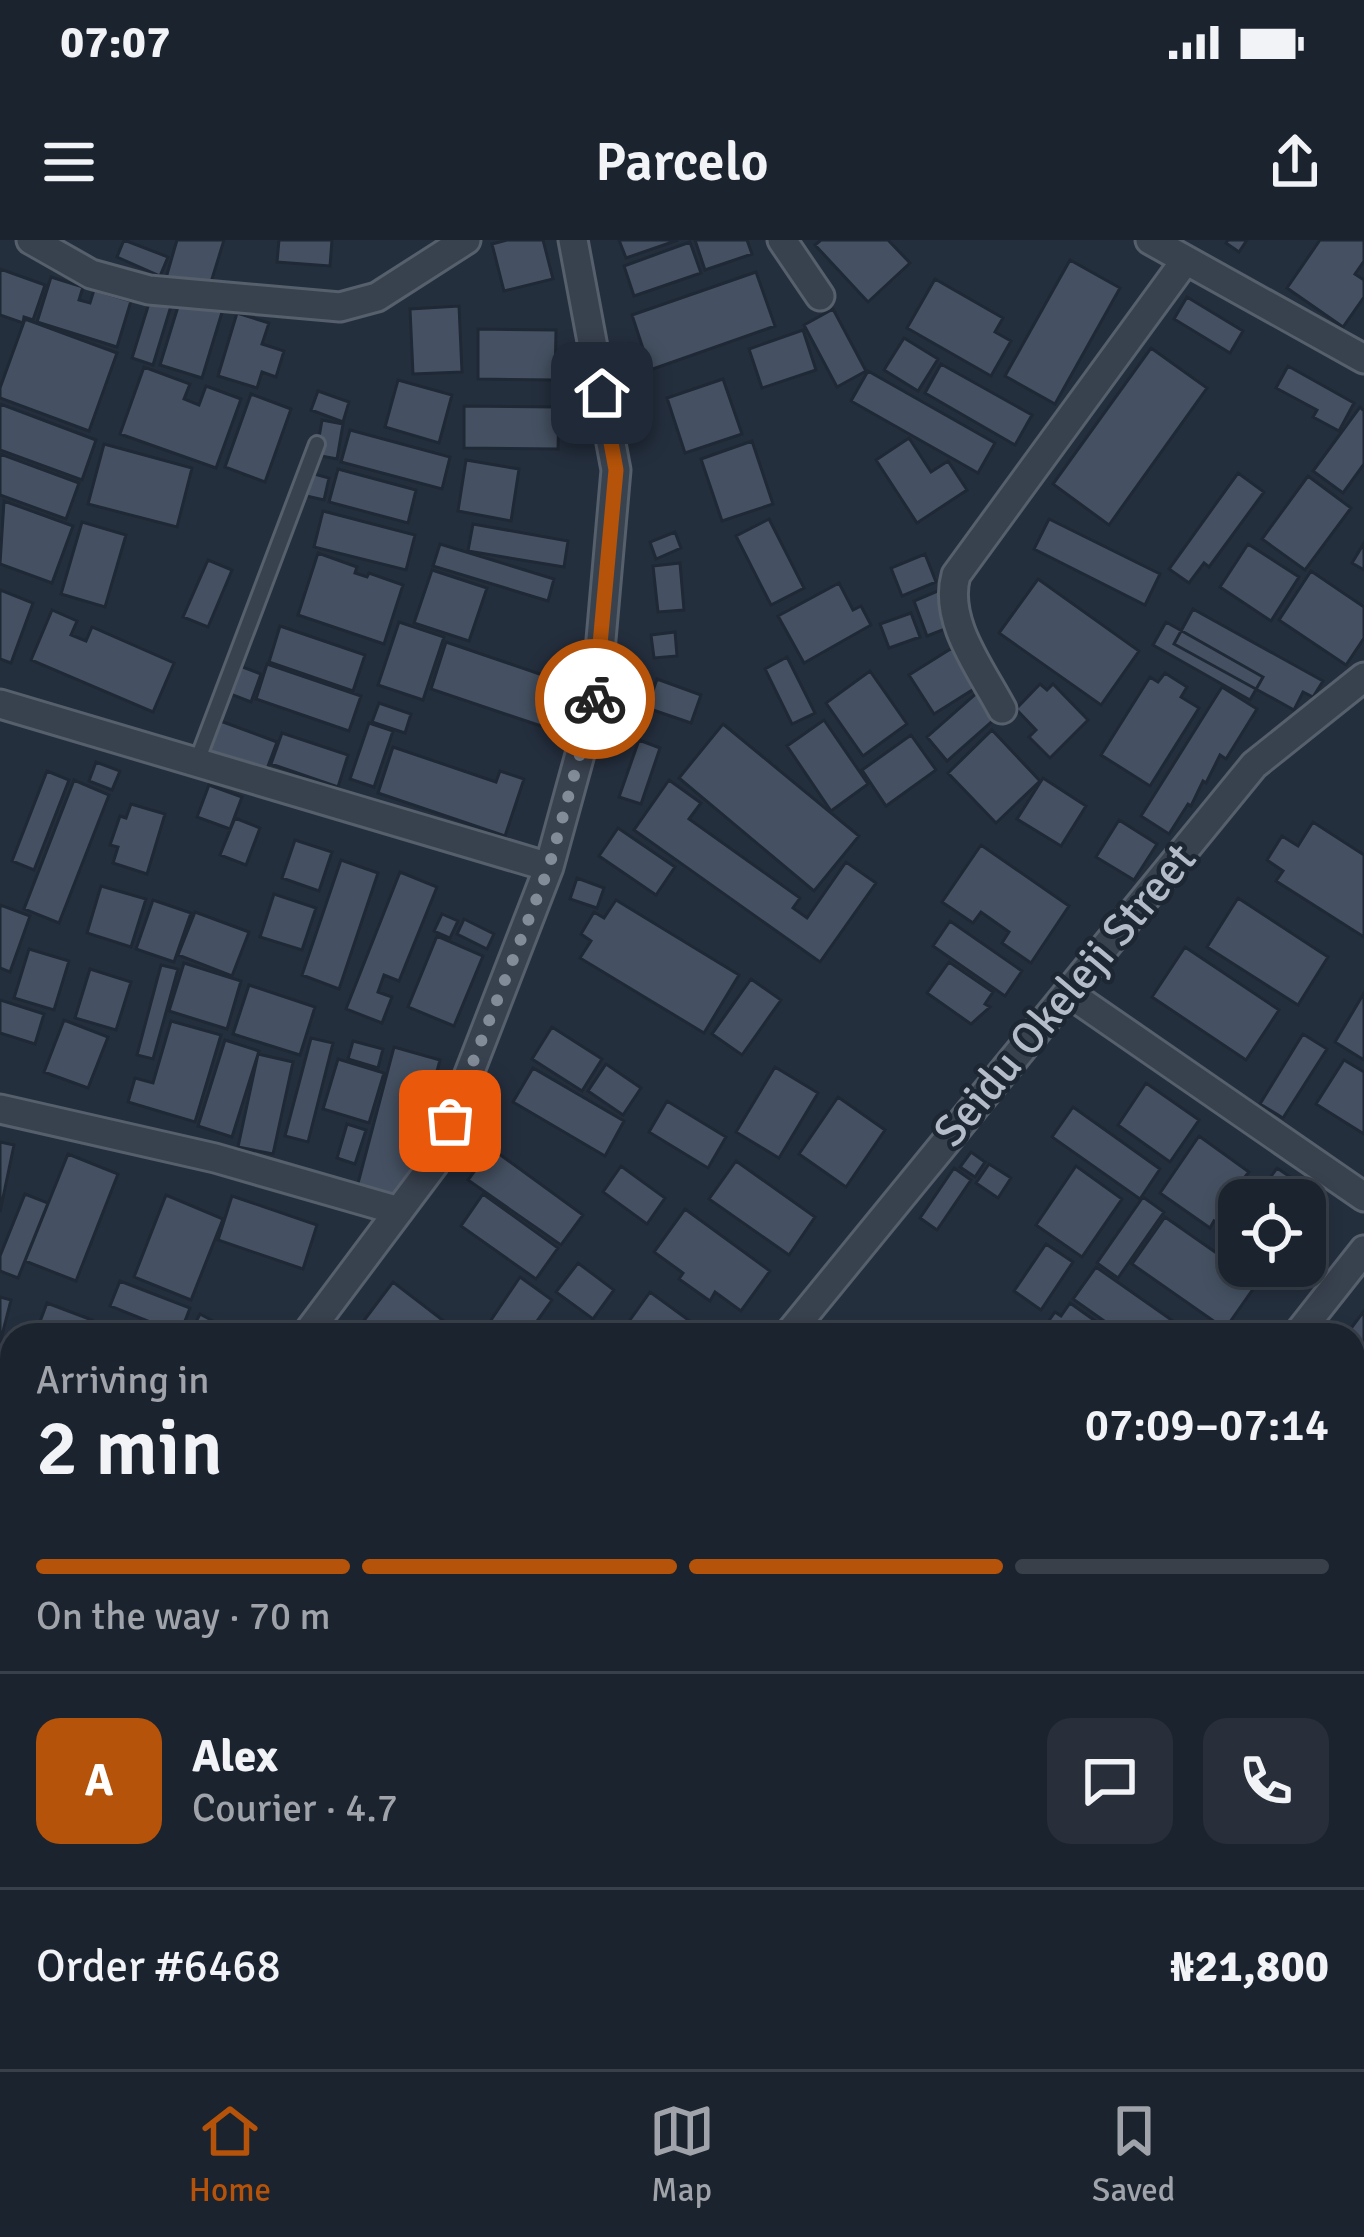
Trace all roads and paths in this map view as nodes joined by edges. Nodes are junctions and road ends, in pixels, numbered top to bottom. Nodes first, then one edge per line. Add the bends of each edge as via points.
1 (31, 240) edge
2 (466, 240) edge
3 (573, 240) edge
4 (782, 240) edge
5 (1150, 240) edge
6 (1185, 261) junction
7 (820, 296) dead end
8 (1364, 359) edge
9 (317, 444) dead end
10 (1364, 677) edge
11 (0, 704) edge
12 (1002, 709) dead end
13 (196, 764) junction
14 (549, 867) junction
15 (1070, 994) junction
16 (0, 1109) edge
17 (1364, 1197) edge
18 (399, 1210) junction
19 (1364, 1250) edge
20 (315, 1323) edge
21 (798, 1323) edge
22 (1307, 1323) edge

1 - 2 street via 92,274 149,290 340,308 377,297
3 - 14 street via 616,470 596,696
4 - 7 street
5 - 6 street
6 - 8 street
6 - 12 street via 956,575 956,619
9 - 13 lane
10 - 15 street, Seidu Okeleji Street via 1253,766
11 - 13 street
13 - 14 street
14 - 18 street via 434,1164
15 - 17 street
15 - 21 street, Seidu Okeleji Street
16 - 18 street
18 - 20 street
19 - 22 street

